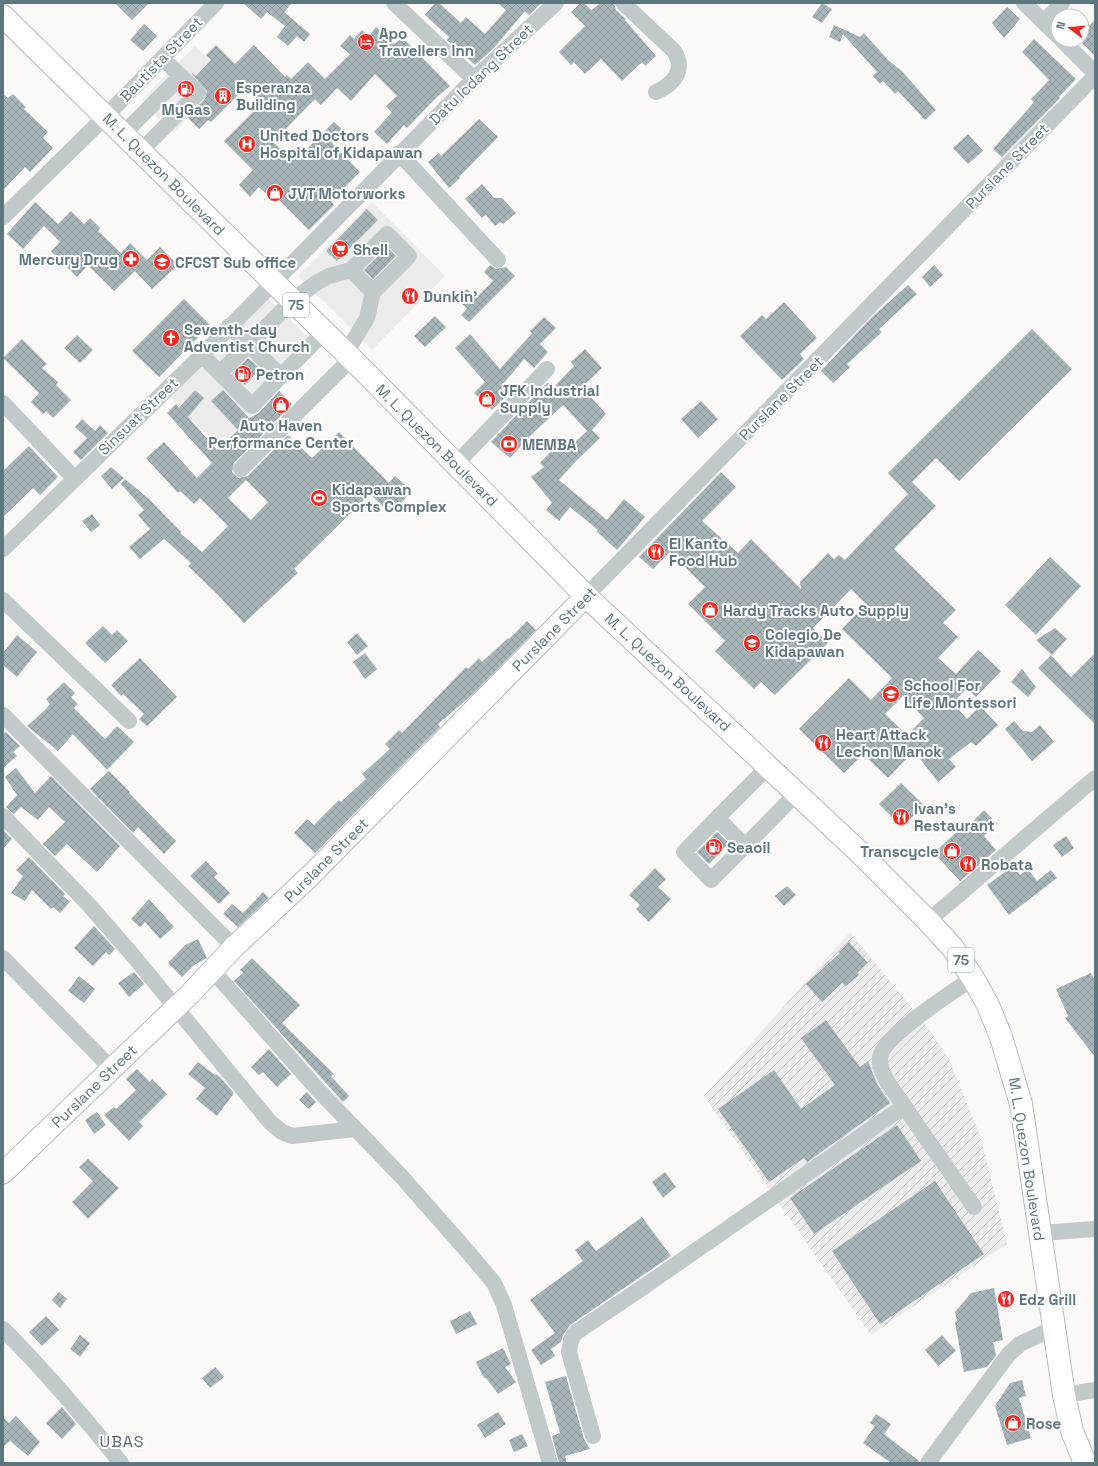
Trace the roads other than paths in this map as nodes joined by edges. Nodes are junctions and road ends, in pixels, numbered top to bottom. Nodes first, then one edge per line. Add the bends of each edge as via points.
1 (216, 3) edge
2 (394, 3) edge
3 (556, 3) edge
4 (623, 3) edge
5 (1024, 3) edge
6 (1062, 3) edge
7 (3, 16) edge
8 (1044, 22) junction
9 (1050, 28) edge
10 (1070, 48) edge
11 (162, 58) junction
12 (1095, 74) edge
13 (181, 76) junction
14 (474, 79) junction
15 (656, 92) dead end
16 (158, 99) junction
17 (106, 116) junction
18 (175, 116) junction
19 (124, 134) junction
20 (141, 151) junction
21 (399, 153) junction
22 (3, 217) edge
23 (498, 260) dead end
24 (351, 270) junction
25 (273, 283) junction
26 (373, 292) junction
27 (292, 301) junction
28 (229, 326) junction
29 (324, 332) junction
30 (249, 345) junction
31 (202, 355) junction
32 (349, 356) junction
33 (547, 369) dead end
34 (220, 373) junction
35 (281, 376) junction
36 (3, 403) edge
37 (456, 464) junction
38 (241, 469) dead end
39 (74, 478) junction
40 (3, 549) edge
41 (586, 596) junction
42 (3, 600) edge
43 (3, 715) edge
44 (129, 721) dead end
45 (768, 767) junction
46 (1095, 778) edge
47 (796, 794) junction
48 (3, 816) edge
49 (718, 818) junction
50 (745, 846) junction
51 (928, 921) junction
52 (234, 947) junction
53 (3, 958) edge
54 (213, 971) junction
55 (973, 978) junction
56 (175, 1007) junction
57 (112, 1069) junction
58 (903, 1107) junction
59 (355, 1129) junction
60 (3, 1173) edge
61 (974, 1207) dead end
62 (1095, 1230) edge
63 (1040, 1233) junction
64 (1054, 1328) junction
65 (3, 1329) edge
66 (1095, 1390) edge
67 (1064, 1395) junction
68 (593, 1436) dead end
69 (121, 1463) edge
70 (550, 1463) edge
71 (928, 1463) edge
72 (1085, 1463) edge

1 - 11 street, Bautista Street
2 - 14 street
3 - 14 street, Datu Icdang Street
4 - 15 street via 678,57 675,79 668,87
5 - 8 street
6 - 8 street
7 - 17 highway, M. L. Quezon Boulevard / 75
8 - 9 street
10 - 12 street
11 - 13 street
11 - 17 street, Bautista Street
12 - 41 street, Purslane Street
13 - 16 street
13 - 18 street via 198,93
14 - 21 street, Datu Icdang Street
16 - 18 street
16 - 19 street
17 - 19 highway, M. L. Quezon Boulevard / 75
17 - 22 street, Bautista Street
18 - 20 street
19 - 20 highway, M. L. Quezon Boulevard / 75
20 - 25 highway, M. L. Quezon Boulevard / 75
21 - 23 street
21 - 25 street, Datu Icdang Street
24 - 26 street
24 - 26 street via 388,234 409,256
24 - 27 street via 329,276
25 - 27 highway, M. L. Quezon Boulevard / 75
25 - 28 street, Sinsuat Street
26 - 32 street via 367,318
27 - 29 highway, M. L. Quezon Boulevard / 75
27 - 30 street
28 - 30 street
28 - 31 street, Sinsuat Street
29 - 32 highway, M. L. Quezon Boulevard / 75
29 - 35 street
30 - 34 street
30 - 35 street
31 - 34 street
31 - 39 street, Sinsuat Street
32 - 37 highway, M. L. Quezon Boulevard / 75
32 - 38 street
33 - 37 street
34 - 35 street via 252,406
36 - 39 street
37 - 41 highway, M. L. Quezon Boulevard / 75
39 - 40 street, Sinsuat Street
41 - 45 highway, M. L. Quezon Boulevard / 75
41 - 52 main road, Purslane Street via 310,876
42 - 44 street
43 - 52 street
45 - 47 highway, M. L. Quezon Boulevard / 75
45 - 49 street
46 - 51 street
47 - 50 street
47 - 51 highway, M. L. Quezon Boulevard / 75
48 - 56 street via 90,906
49 - 50 street
49 - 50 street via 684,852 711,880
51 - 55 highway, M. L. Quezon Boulevard / 75 via 952,947
52 - 54 main road, Purslane Street
53 - 57 street
54 - 56 main road, Purslane Street
54 - 59 street
55 - 58 street via 903,1028 885,1045 880,1057 881,1069
55 - 63 highway, M. L. Quezon Boulevard / 75 via 991,1011 1012,1069 1021,1104
56 - 57 main road, Purslane Street
56 - 59 street via 270,1122 282,1132 292,1136 304,1136
57 - 60 main road, Purslane Street
58 - 61 street
58 - 68 street via 575,1333 569,1352
59 - 70 street via 401,1176 494,1283 504,1305
62 - 63 street
63 - 64 highway, M. L. Quezon Boulevard / 75
64 - 67 highway, M. L. Quezon Boulevard / 75
64 - 71 street via 1020,1344 1008,1355
65 - 69 street via 92,1427
66 - 67 street
67 - 72 highway, M. L. Quezon Boulevard / 75 via 1072,1431

